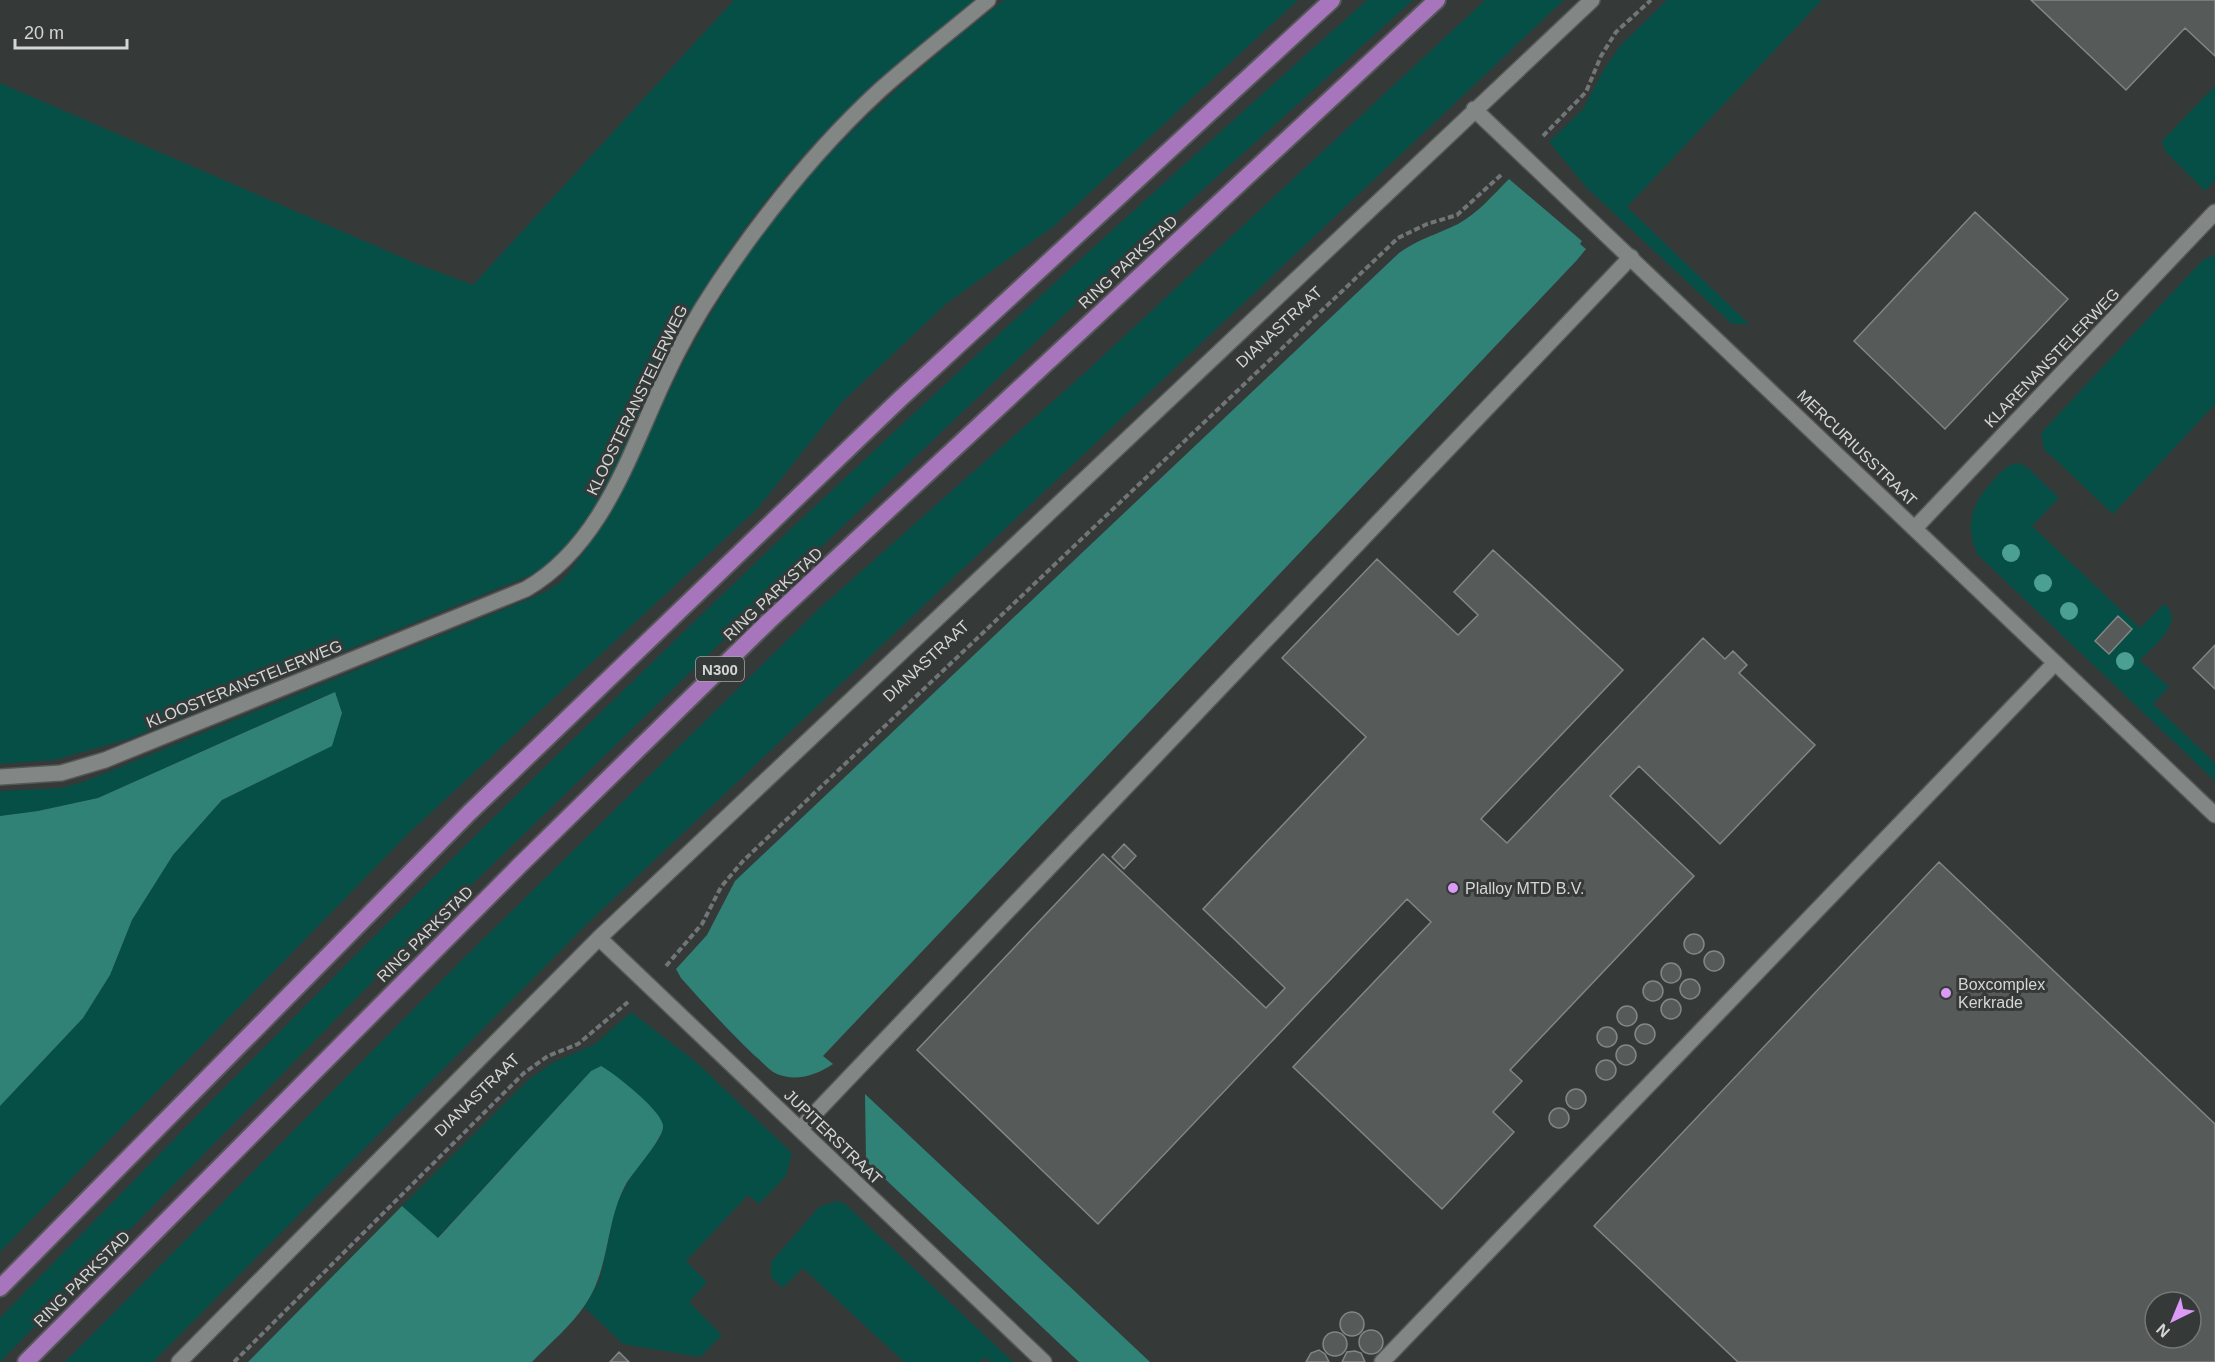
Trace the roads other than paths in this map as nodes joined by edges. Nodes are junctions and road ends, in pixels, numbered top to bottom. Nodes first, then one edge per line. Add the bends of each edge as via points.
1 (988, 0) edge
2 (1332, 0) edge
3 (1437, 0) edge
4 (1592, 0) edge
5 (1474, 109) junction
6 (2215, 212) edge
7 (1632, 257) junction
8 (1915, 528) junction
9 (2054, 664) junction
10 (0, 777) edge
11 (2215, 814) edge
12 (599, 938) junction
13 (800, 1129) junction
14 (0, 1288) edge
15 (26, 1362) edge
16 (179, 1362) edge
17 (1044, 1362) edge
18 (1382, 1362) edge

1 - 10 street, KLOOSTERANSTELERWEG via 879,92 817,155 762,220 688,333 610,498 563,563 545,578 105,760 61,773
2 - 14 highway via 930,371 453,829
3 - 15 highway, RING PARKSTAD / N300 via 761,629 520,865
4 - 5 street, DIANASTRAAT
5 - 7 street, MERCURIUSSTRAAT
5 - 12 street, DIANASTRAAT
6 - 8 street, KLARENANSTELERWEG
7 - 8 street, MERCURIUSSTRAAT
7 - 13 street
8 - 9 street, MERCURIUSSTRAAT
9 - 11 street, MERCURIUSSTRAAT
9 - 18 street
12 - 13 street, JUPITERSTRAAT
12 - 16 street, DIANASTRAAT
13 - 17 street, JUPITERSTRAAT

